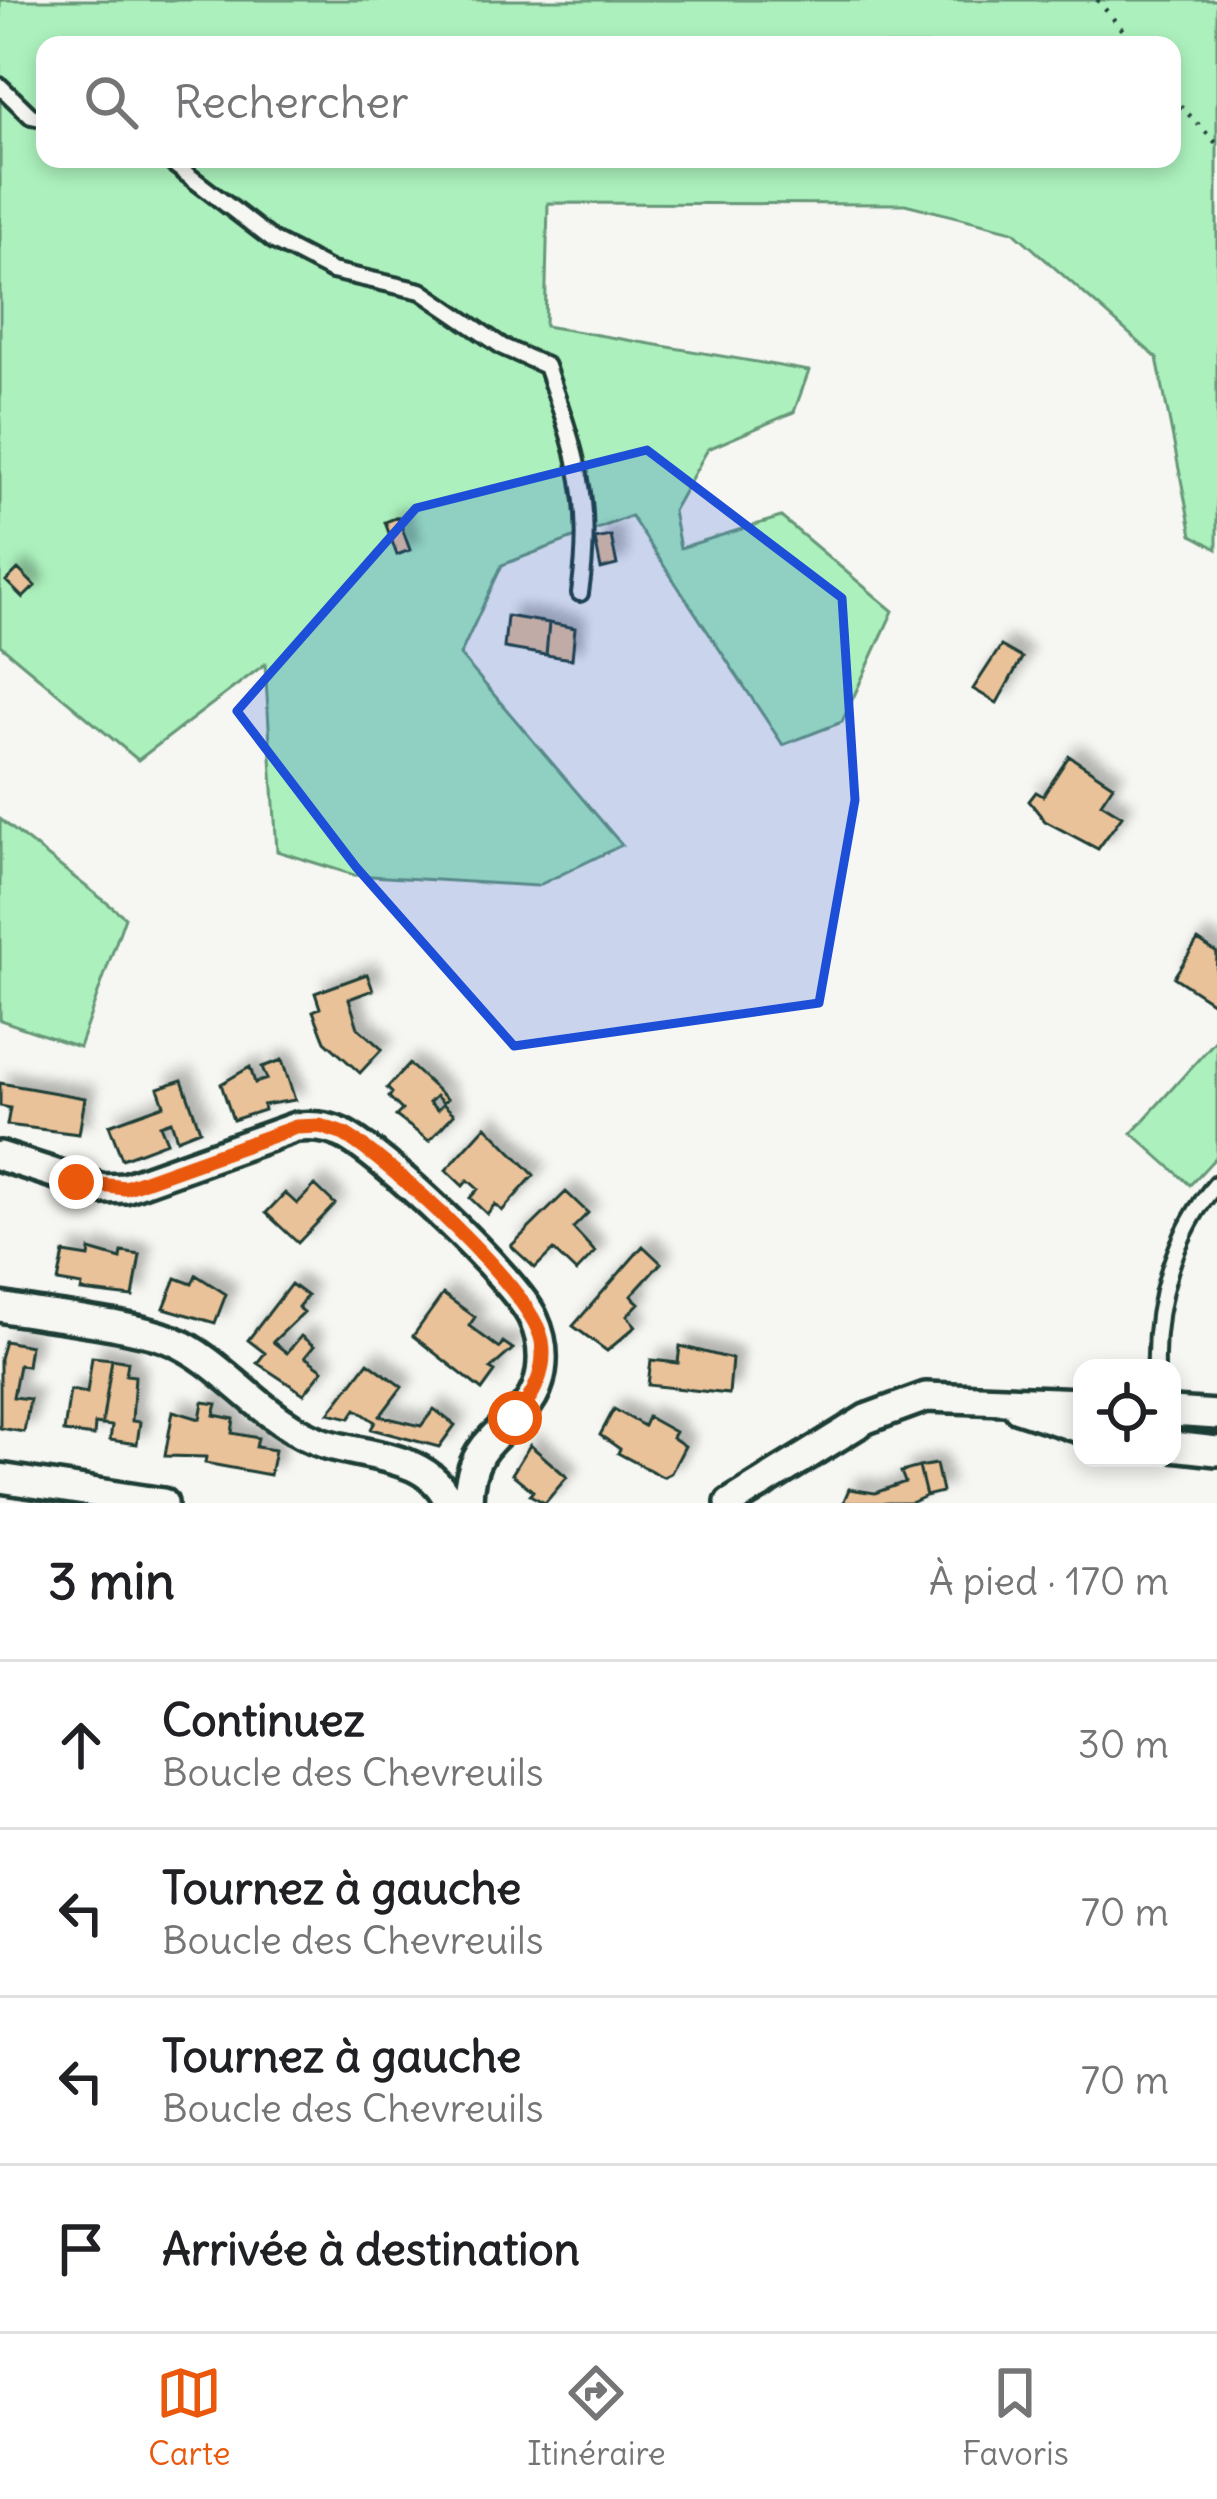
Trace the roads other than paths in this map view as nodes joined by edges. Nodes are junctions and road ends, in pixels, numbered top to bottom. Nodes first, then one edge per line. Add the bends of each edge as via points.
1 (0, 86) edge
2 (36, 117) edge
3 (179, 168) edge
4 (580, 593) dead end
5 (0, 1156) edge
6 (1217, 1183) edge
7 (0, 1307) edge
8 (1156, 1359) edge
9 (997, 1401) junction
10 (1073, 1403) edge
11 (1181, 1413) edge
12 (1217, 1415) edge
13 (1073, 1426) edge
14 (1181, 1447) edge
15 (1217, 1450) edge
16 (0, 1478) edge
17 (163, 1503) edge
18 (449, 1503) edge
19 (468, 1503) edge
20 (730, 1503) edge

1 - 2 lane
3 - 4 lane via 274,241 332,271 422,291 546,366 580,463 588,540
5 - 19 street via 103,1189 296,1127 320,1126 362,1144 511,1283 542,1343 531,1398 471,1464
6 - 8 lane via 1177,1247
7 - 18 street via 172,1340 290,1428 407,1464 430,1476
9 - 10 street
9 - 13 street
9 - 20 street via 926,1397 898,1406 813,1448
11 - 12 street
14 - 15 street
16 - 17 street

